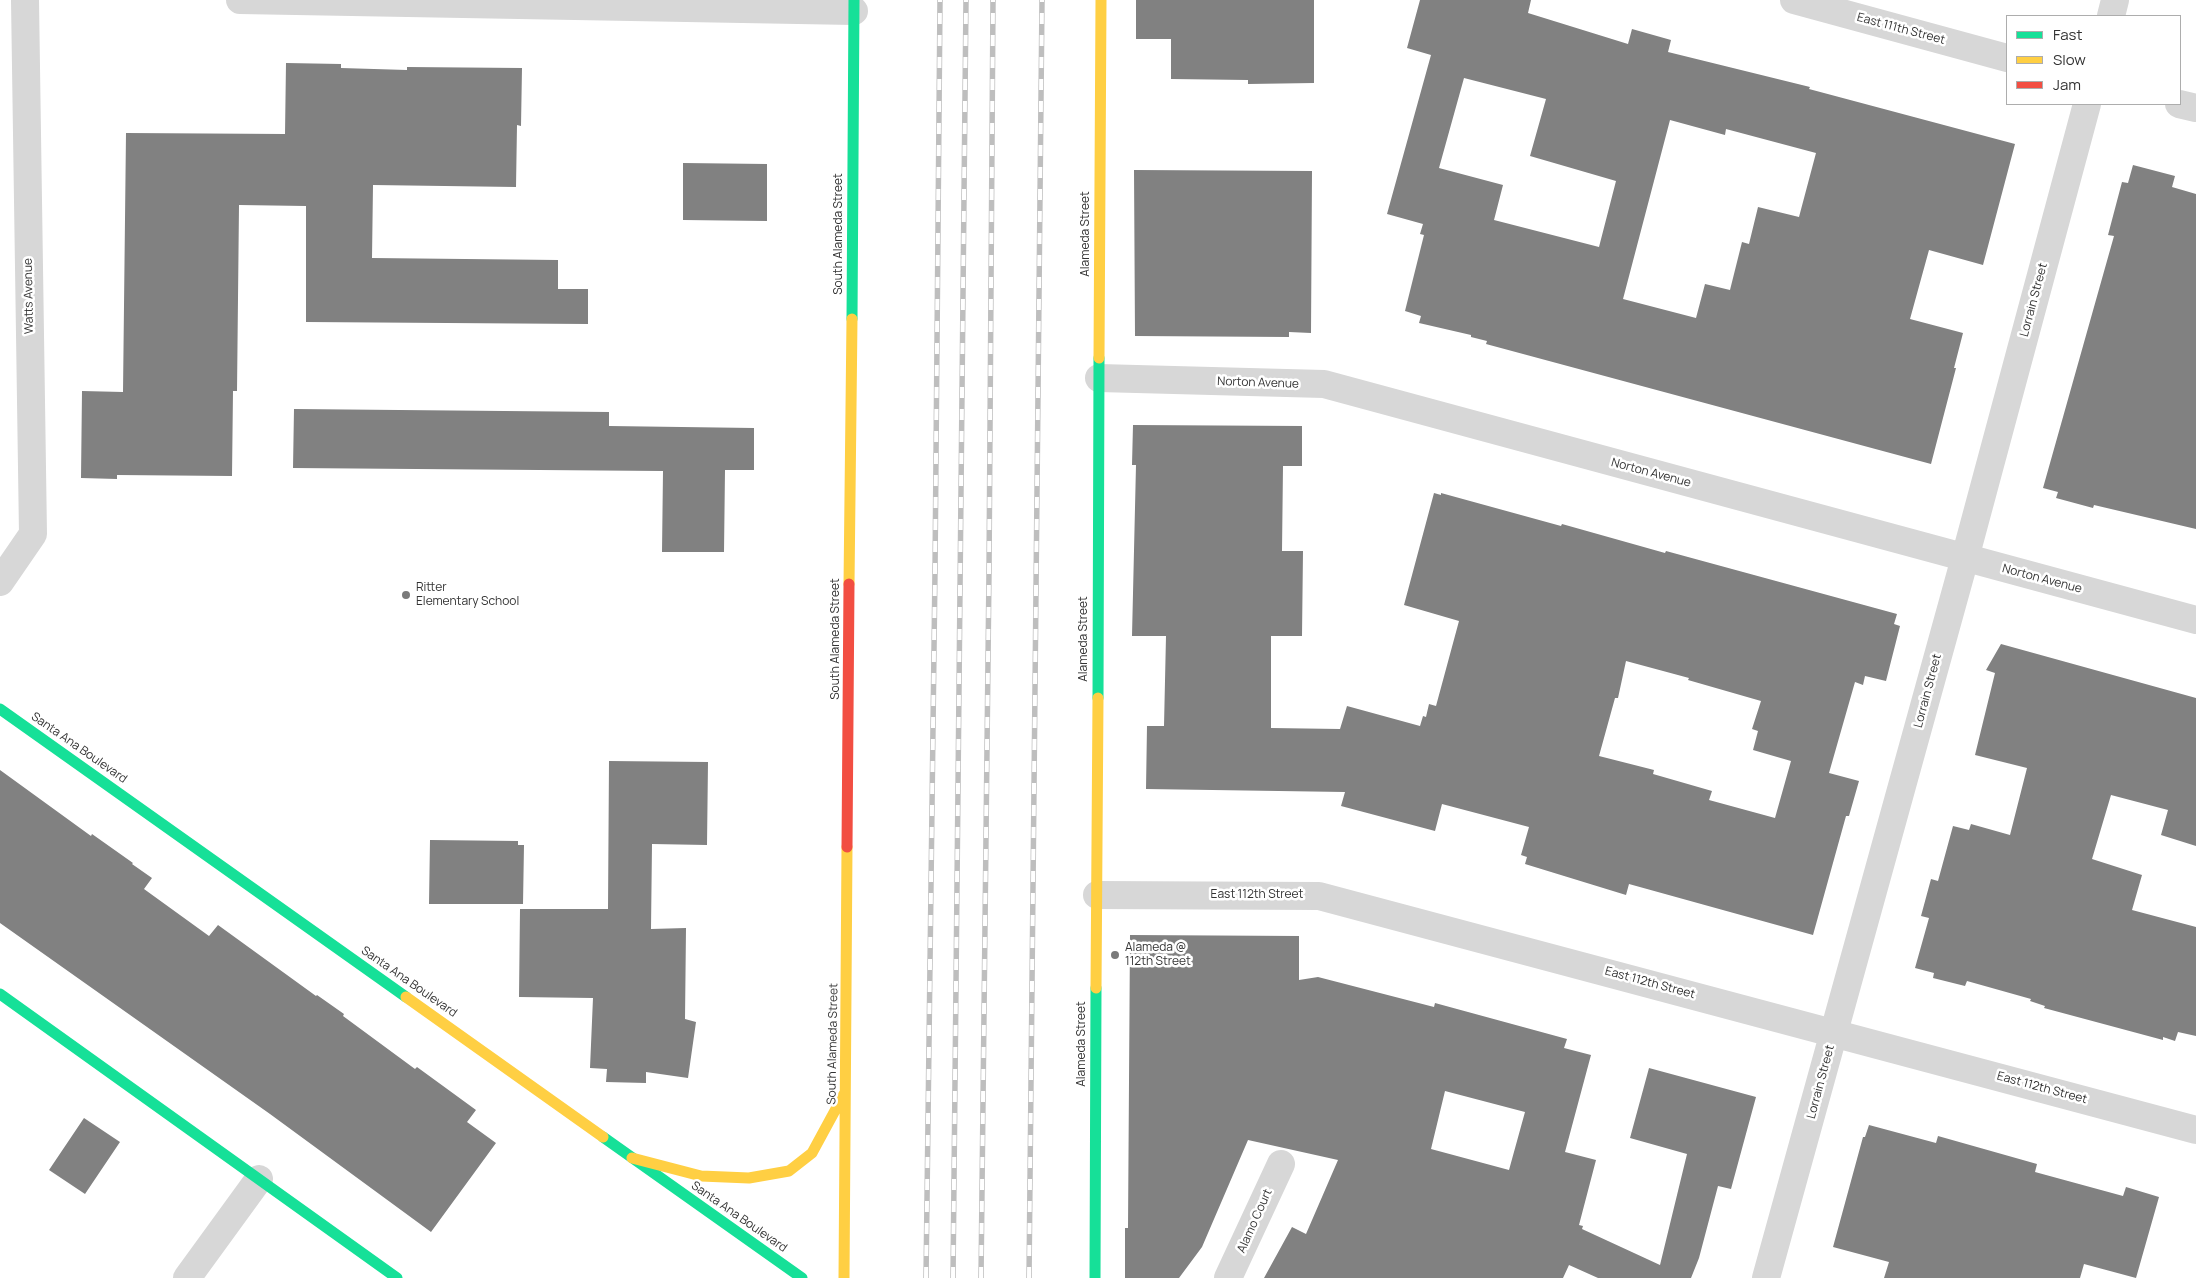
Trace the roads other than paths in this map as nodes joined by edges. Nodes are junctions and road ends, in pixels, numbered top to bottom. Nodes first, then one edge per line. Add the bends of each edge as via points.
1 (25, 0) edge
2 (240, 0) edge
3 (1101, 0) edge
4 (1794, 0) edge
5 (2115, 0) edge
6 (854, 5) edge
7 (2111, 15) edge
8 (2006, 58) edge
9 (2181, 104) edge
10 (2087, 105) edge
11 (2196, 108) edge
12 (1099, 378) junction
13 (1965, 558) junction
14 (0, 582) edge
15 (2196, 620) edge
16 (0, 708) edge
17 (1097, 895) junction
18 (0, 994) edge
19 (1834, 1032) junction
20 (846, 1090) junction
21 (2196, 1130) edge
22 (632, 1158) junction
23 (1281, 1164) dead end
24 (259, 1180) junction
25 (187, 1278) edge
26 (397, 1278) edge
27 (802, 1278) edge
28 (844, 1278) edge
29 (1095, 1278) edge
30 (1228, 1278) edge
31 (1766, 1278) edge

1 - 14 street, Watts Avenue via 33,534
2 - 6 street
3 - 12 street, Alameda Street
4 - 8 street, East 111th Street
5 - 7 street
6 - 20 street, South Alameda Street
9 - 11 street
10 - 13 street, Lorrain Street
12 - 13 street, Norton Avenue via 1324,384
12 - 17 street, Alameda Street
13 - 15 street, Norton Avenue
13 - 19 street, Lorrain Street
16 - 22 street, Santa Ana Boulevard
17 - 19 street, East 112th Street via 1318,896
17 - 29 street, Alameda Street
18 - 24 street
19 - 21 street, East 112th Street
19 - 31 street, Lorrain Street
20 - 22 street via 812,1153 789,1171 749,1178 702,1176
20 - 28 street, South Alameda Street
22 - 27 street, Santa Ana Boulevard
23 - 30 street, Alamo Court
24 - 25 street
24 - 26 street

